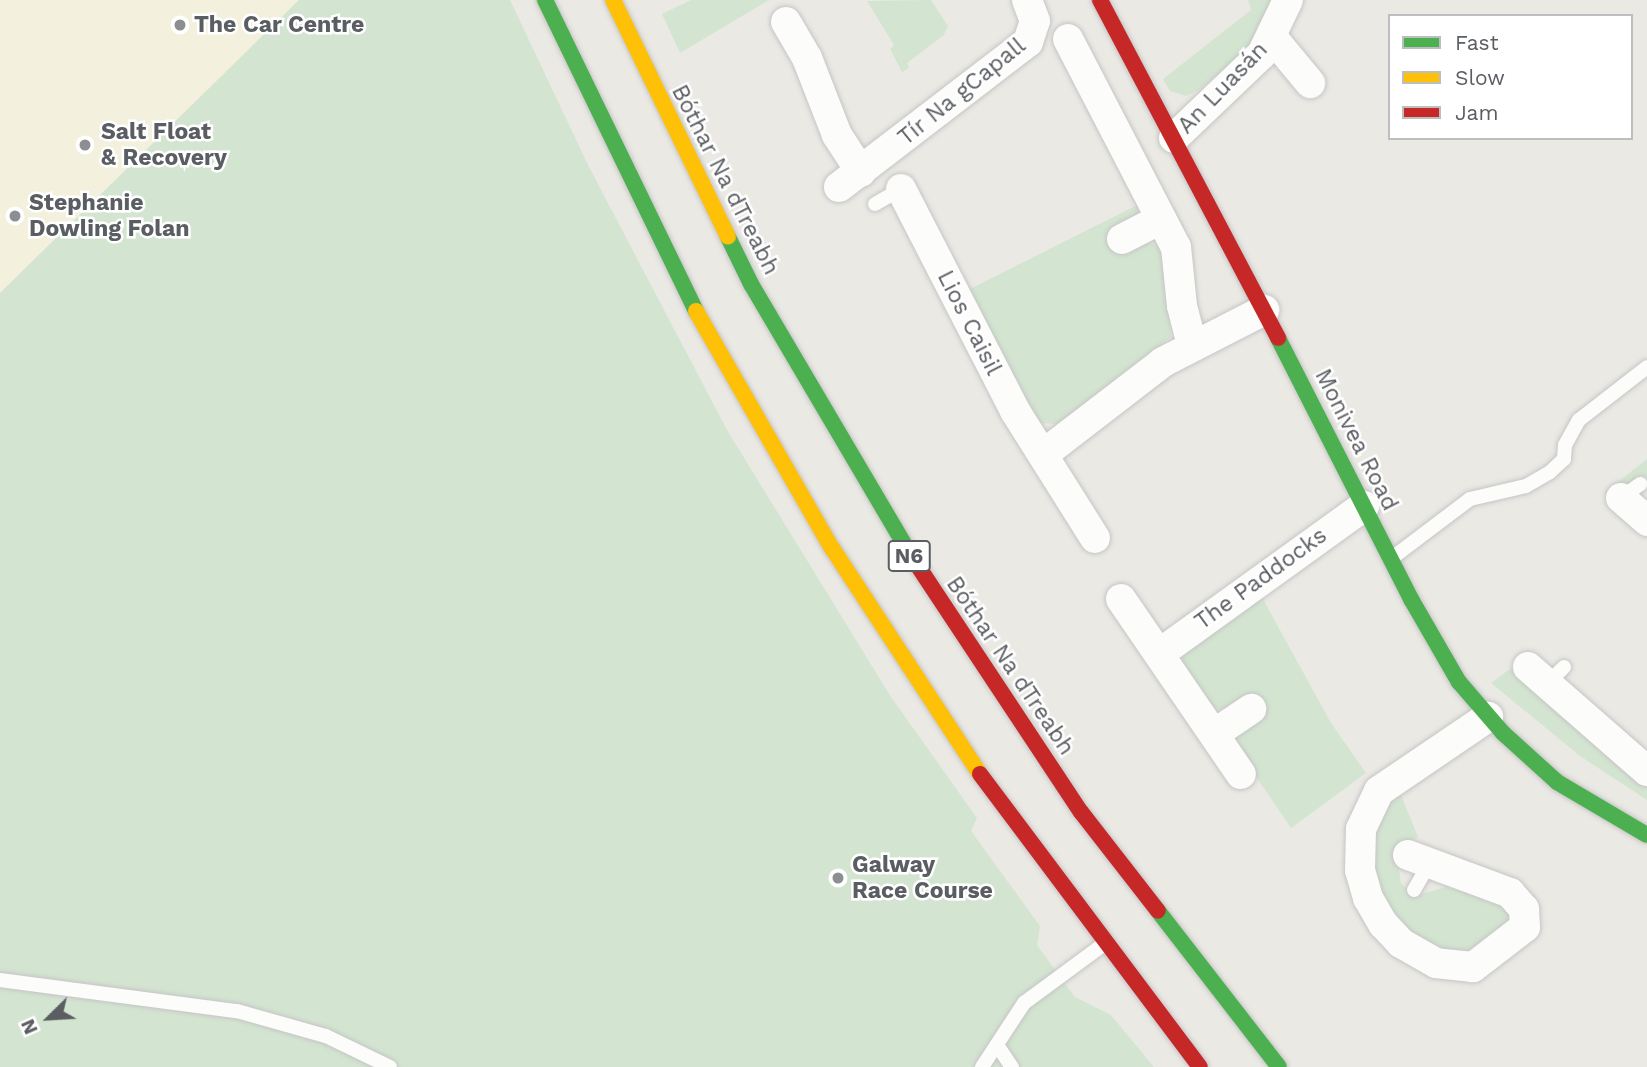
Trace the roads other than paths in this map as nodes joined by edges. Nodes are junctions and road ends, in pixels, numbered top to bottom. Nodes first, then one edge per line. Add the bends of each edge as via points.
1 (545, 0) edge
2 (613, 0) edge
3 (1027, 0) edge
4 (1100, 0) edge
5 (1288, 0) edge
6 (786, 22) dead end
7 (1272, 37) junction
8 (1068, 39) dead end
9 (1310, 83) dead end
10 (1174, 138) junction
11 (888, 196) dead end
12 (1161, 219) junction
13 (1122, 239) dead end
14 (1264, 310) junction
15 (1192, 345) junction
16 (1647, 367) edge
17 (1045, 453) junction
18 (1631, 491) dead end
19 (1364, 506) junction
20 (1647, 521) edge
21 (1095, 538) dead end
22 (1390, 559) junction
23 (1121, 599) dead end
24 (1159, 654) junction
25 (1546, 673) dead end
26 (1251, 709) dead end
27 (1488, 717) junction
28 (1214, 734) junction
29 (1647, 771) edge
30 (1241, 774) dead end
31 (1647, 835) edge
32 (1418, 859) joint
33 (1414, 890) dead end
34 (1104, 944) junction
35 (0, 980) edge
36 (997, 1045) junction
37 (390, 1067) edge
38 (982, 1067) edge
39 (1012, 1067) edge
40 (1200, 1067) edge
41 (1279, 1067) edge

1 - 34 main road, N6 via 696,311 819,526 981,776
2 - 41 main road, Bóthar Na dTreabh / N6 via 751,284 883,514 1088,822
3 - 6 street, Tír Na gCapall via 1035,21 1028,42 850,179 807,58
4 - 10 main road, Monivea Road
5 - 7 street, An Luasán
7 - 9 street, An Luasán
7 - 10 street, An Luasán via 1255,61
8 - 12 street
10 - 14 main road, Monivea Road
11 - 17 street, Lios Caisil via 1015,411
12 - 13 street
12 - 15 street via 1179,257 1182,306
14 - 15 street
14 - 19 main road, Monivea Road
15 - 17 street
16 - 22 lane via 1578,420 1563,459 1550,472 1526,485 1469,499
17 - 21 street, Lios Caisil
18 - 20 street
19 - 22 main road, Monivea Road
19 - 24 street, The Paddocks
22 - 27 main road, Monivea Road via 1437,647
23 - 24 street
24 - 28 street
25 - 29 street
26 - 28 street
27 - 31 main road, Monivea Road via 1558,782
27 - 32 street via 1379,791 1361,830 1360,870 1377,916 1401,943 1436,963 1473,967 1525,927 1524,909 1510,893
28 - 30 street
32 - 33 lane
34 - 36 lane via 1024,1003
34 - 40 main road, N6
35 - 37 lane via 249,1014 326,1036
36 - 38 lane
36 - 39 lane

